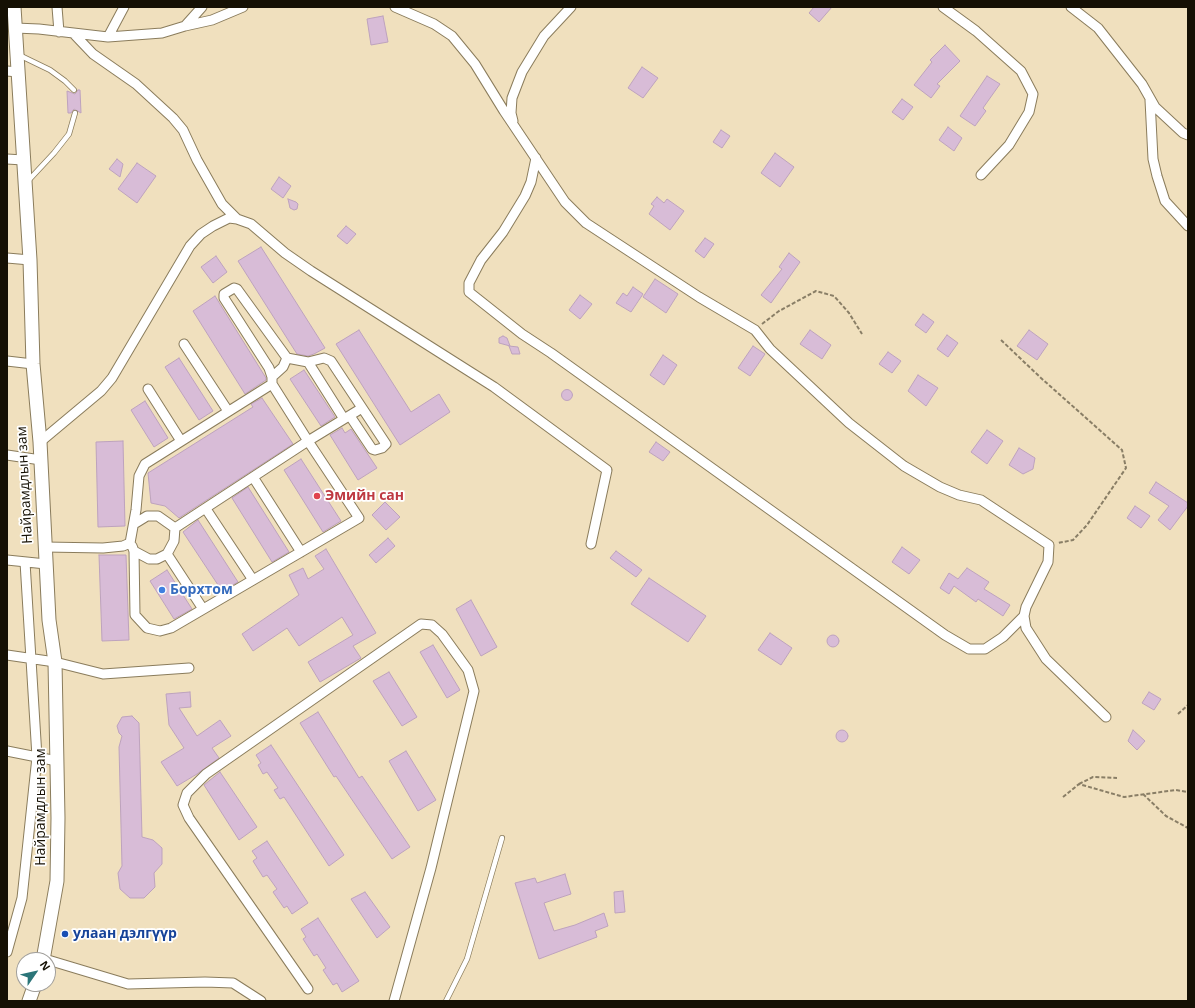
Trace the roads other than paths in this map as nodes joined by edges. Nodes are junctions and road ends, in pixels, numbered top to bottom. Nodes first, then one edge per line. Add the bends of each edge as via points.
1 (14, 7) edge
2 (57, 7) edge
3 (124, 7) edge
4 (202, 7) edge
5 (244, 7) edge
6 (395, 7) edge
7 (571, 7) edge
8 (943, 7) edge
9 (1071, 7) edge
10 (184, 26) junction
11 (15, 28) junction
12 (59, 32) junction
13 (73, 33) junction
14 (108, 37) junction
15 (17, 54) junction
16 (12, 71) edge
17 (74, 90) dead end
18 (1150, 96) junction
19 (75, 113) dead end
20 (514, 126) junction
21 (1188, 136) edge
22 (536, 158) junction
23 (7, 159) edge
24 (23, 160) junction
25 (981, 175) dead end
26 (25, 184) junction
27 (237, 219) junction
28 (1188, 226) edge
29 (7, 258) edge
30 (30, 260) junction
31 (184, 344) dead end
32 (286, 358) junction
33 (7, 361) edge
34 (308, 362) junction
35 (33, 364) junction
36 (272, 380) junction
37 (148, 389) dead end
38 (362, 408) junction
39 (228, 411) junction
40 (347, 417) junction
41 (181, 441) junction
42 (308, 441) junction
43 (40, 442) junction
44 (7, 455) edge
45 (41, 460) junction
46 (253, 477) junction
47 (206, 508) junction
48 (134, 524) junction
49 (175, 528) junction
50 (591, 544) dead end
51 (132, 547) junction
52 (45, 548) junction
53 (301, 552) junction
54 (167, 554) junction
55 (7, 560) edge
56 (25, 562) junction
57 (46, 564) junction
58 (253, 580) junction
59 (203, 609) junction
60 (1024, 616) junction
61 (7, 655) edge
62 (30, 659) junction
63 (55, 662) junction
64 (189, 668) dead end
65 (1106, 717) dead end
66 (7, 751) edge
67 (37, 757) junction
68 (57, 761) junction
69 (502, 838) dead end
70 (7, 952) edge
71 (46, 952) edge
72 (56, 963) edge
73 (308, 989) dead end
74 (261, 1001) edge
75 (394, 1001) edge
76 (446, 1001) edge

1 - 11 main road, Найрамдлын зам
2 - 12 street
3 - 14 street
4 - 10 street
5 - 10 street via 212,20
6 - 20 street via 434,24 452,36 475,64
7 - 20 street via 544,36 522,72 512,98 511,113
8 - 25 street via 976,31 1021,71 1033,94 1029,112 1009,145
9 - 18 street via 1098,28
10 - 14 street via 162,33
11 - 12 street
11 - 15 main road, Найрамдлын зам
12 - 13 street
13 - 14 street
13 - 27 street via 93,54 136,84 173,118 183,130 222,204
15 - 16 main road, Найрамдлын зам
15 - 17 lane via 50,70
16 - 24 main road, Найрамдлын зам
18 - 21 street via 1155,107
18 - 28 street via 1153,159 1157,176 1165,201
19 - 26 lane via 69,134
20 - 22 street
22 - 60 street via 565,202 586,223 699,297 755,330 770,349 849,423 904,466 940,487 981,500 1050,545 1048,562
22 - 60 street via 525,196 503,232 481,260 469,283 469,292 522,334 945,635 969,649 985,649 1003,637
23 - 24 street
24 - 26 main road, Найрамдлын зам
26 - 30 main road, Найрамдлын зам
27 - 43 street via 229,218 213,226 190,246 112,378 101,391
27 - 50 street via 251,224 311,271 494,387 607,470
29 - 30 street
30 - 35 main road, Найрамдлын зам
31 - 39 street
32 - 34 street
32 - 36 street via 283,367
32 - 36 street via 237,289 234,288 224,294 224,298 269,368
33 - 35 street
34 - 38 street via 324,358 331,362
34 - 40 street
35 - 43 main road, Найрамдлын зам
36 - 39 street
36 - 42 street
37 - 41 street
38 - 40 street
38 - 40 street via 386,444 382,448 372,450
39 - 41 street
40 - 42 street
41 - 48 street via 146,462 142,468 138,479
42 - 46 street
42 - 53 street via 359,518
43 - 45 main road, Найрамдлын зам
44 - 45 street
45 - 52 main road, Найрамдлын зам
46 - 47 street
46 - 53 street
47 - 49 street
47 - 58 street
48 - 49 street via 152,516 166,520
48 - 51 street via 131,530
49 - 54 street via 174,541
51 - 52 street
51 - 54 street via 149,559 157,559
51 - 59 street via 135,615 143,626 153,630 171,628
52 - 57 main road, Найрамдлын зам
53 - 58 street
54 - 59 street
55 - 56 street
56 - 57 street
56 - 62 street
57 - 63 main road, Найрамдлын зам via 49,620
58 - 59 street
60 - 65 street via 1026,628 1046,659
61 - 62 street
62 - 63 street
62 - 67 street
63 - 64 street via 104,674
63 - 68 main road, Найрамдлын зам
66 - 67 street
67 - 68 street
67 - 70 street via 22,898
68 - 71 main road, Найрамдлын зам via 57,881
69 - 76 lane via 467,959
72 - 74 street via 128,984 233,983
73 - 75 street via 189,818 183,806 186,793 206,774 421,624 432,625 442,634 468,670 474,692 431,868

